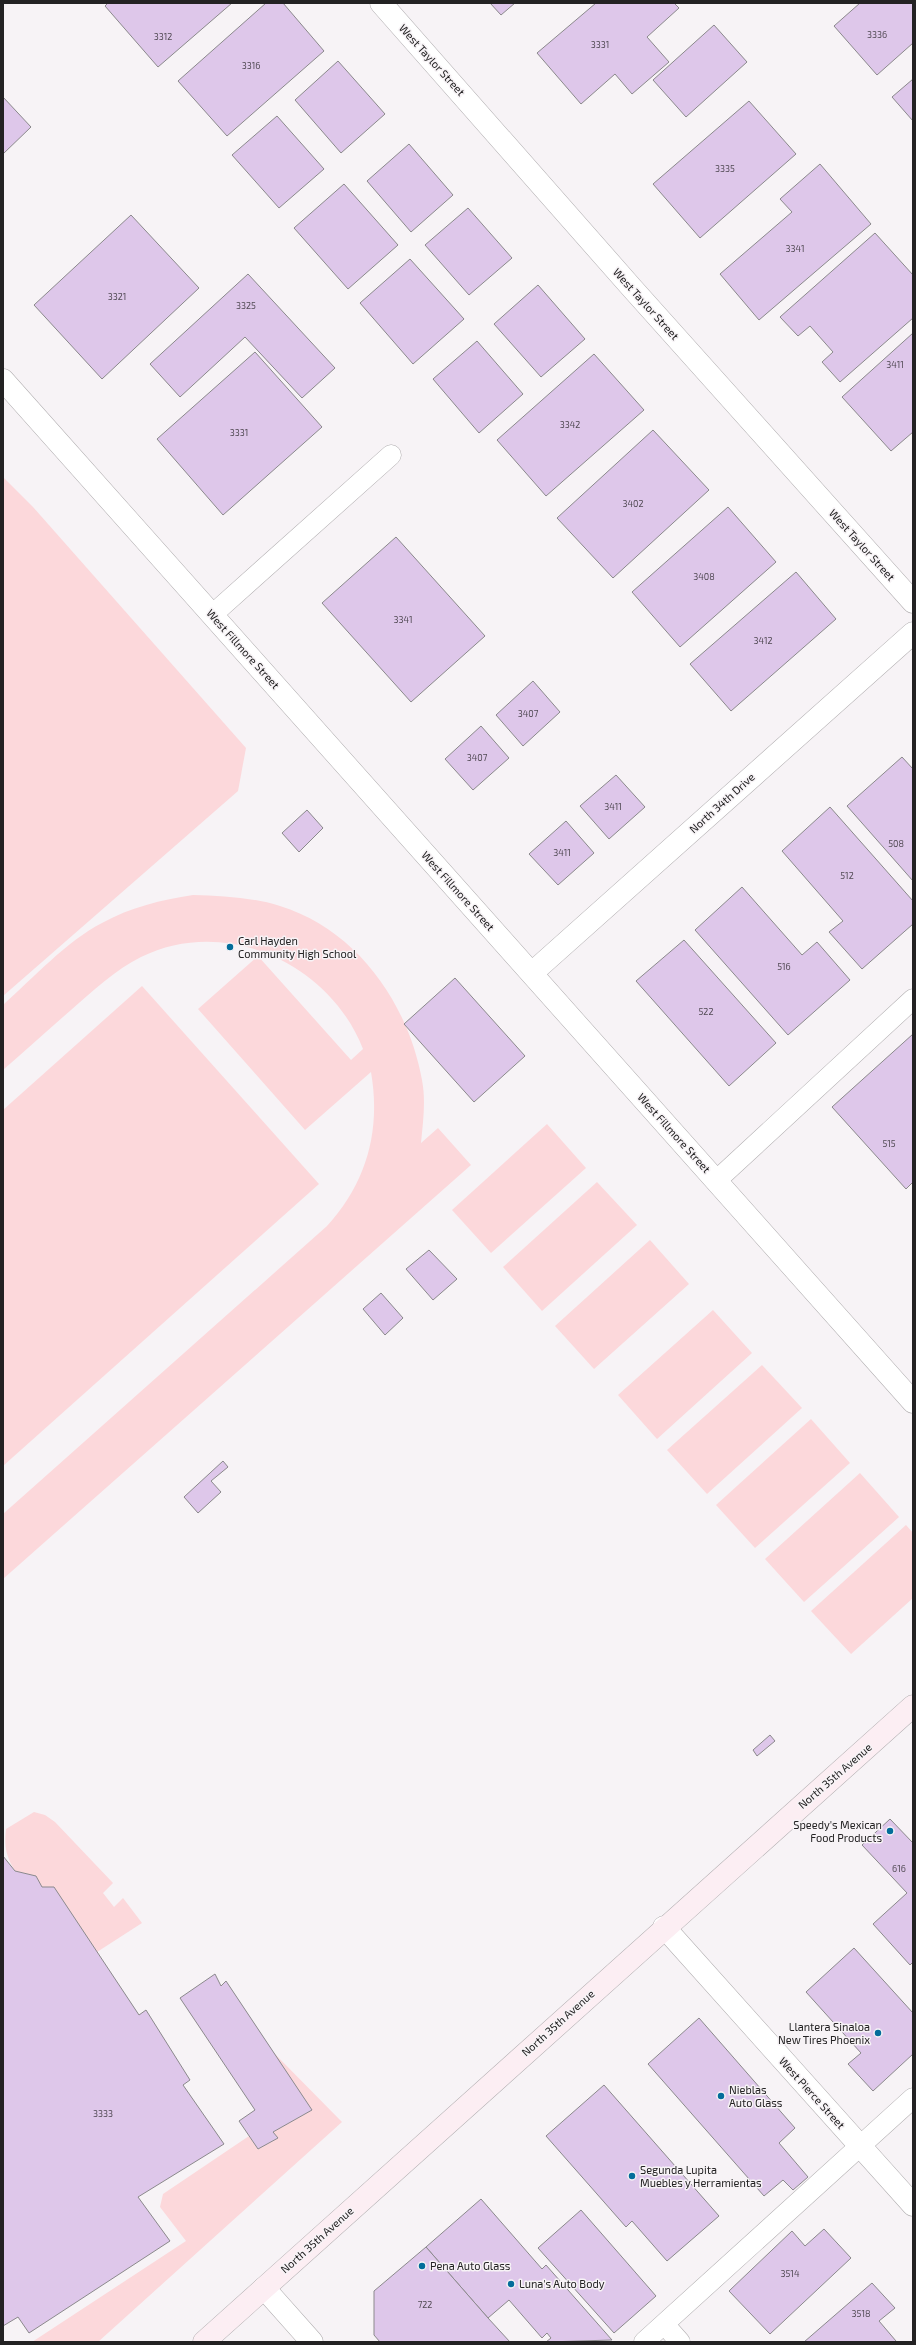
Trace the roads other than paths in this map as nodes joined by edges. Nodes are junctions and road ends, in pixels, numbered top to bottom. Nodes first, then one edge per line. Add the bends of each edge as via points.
1 (381, 3) edge
2 (3, 380) edge
3 (391, 455) dead end
4 (913, 602) edge
5 (212, 615) junction
6 (913, 633) edge
7 (532, 973) junction
8 (913, 999) edge
9 (717, 1180) junction
10 (913, 1402) edge
11 (913, 1706) edge
12 (664, 1927) junction
13 (913, 2098) edge
14 (860, 2147) junction
15 (913, 2205) edge
16 (264, 2288) junction
17 (665, 2325) junction
18 (204, 2342) edge
19 (312, 2342) edge
20 (644, 2342) edge
21 (680, 2342) edge

1 - 4 street, West Taylor Street
2 - 5 street, West Fillmore Street
3 - 5 lane
5 - 7 street, West Fillmore Street
6 - 7 street, North 34th Drive
7 - 9 street, West Fillmore Street
8 - 9 lane
9 - 10 street, West Fillmore Street
11 - 12 main road, North 35th Avenue
12 - 14 street, West Pierce Street
12 - 16 main road, North 35th Avenue
13 - 14 lane
14 - 15 street, West Pierce Street
14 - 17 lane
16 - 18 main road, North 35th Avenue
16 - 19 street
17 - 20 lane
17 - 21 lane

